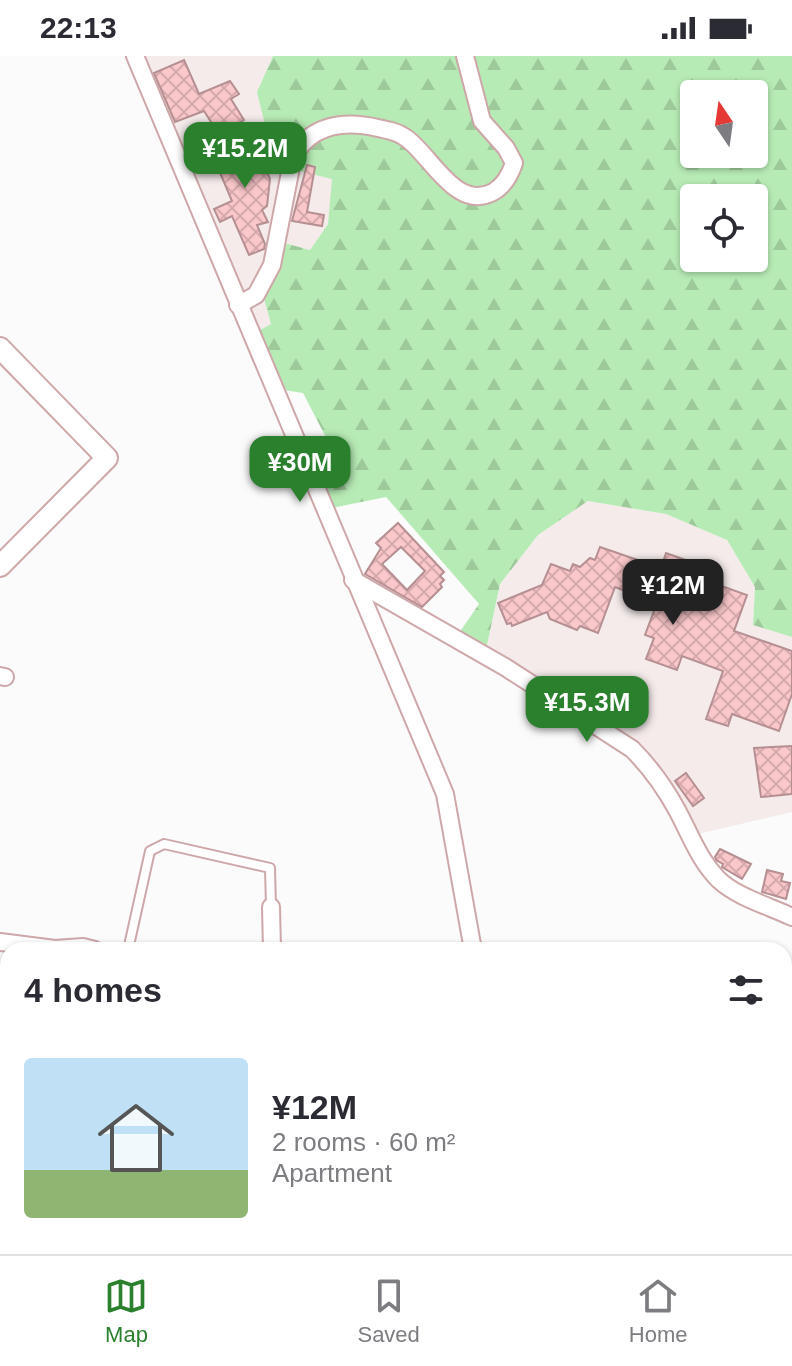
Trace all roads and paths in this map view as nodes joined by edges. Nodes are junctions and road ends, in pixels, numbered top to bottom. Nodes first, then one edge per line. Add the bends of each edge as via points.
1 (135, 56) edge
2 (465, 56) edge
3 (238, 305) junction
4 (0, 348) edge
5 (0, 566) edge
6 (353, 580) junction
7 (271, 907) joint
8 (792, 917) edge
9 (130, 942) edge
10 (272, 942) edge
11 (472, 942) edge

1 - 3 street
2 - 3 street via 482,121 514,163 498,189 475,197 453,186 408,138 394,131 340,123 322,129 293,157 272,265 256,295
3 - 6 street
4 - 5 street via 107,458
6 - 8 street via 505,667 632,749 650,767 696,850 720,881
6 - 11 street via 445,794
7 - 9 lane via 270,868 164,844 150,851
7 - 10 street

